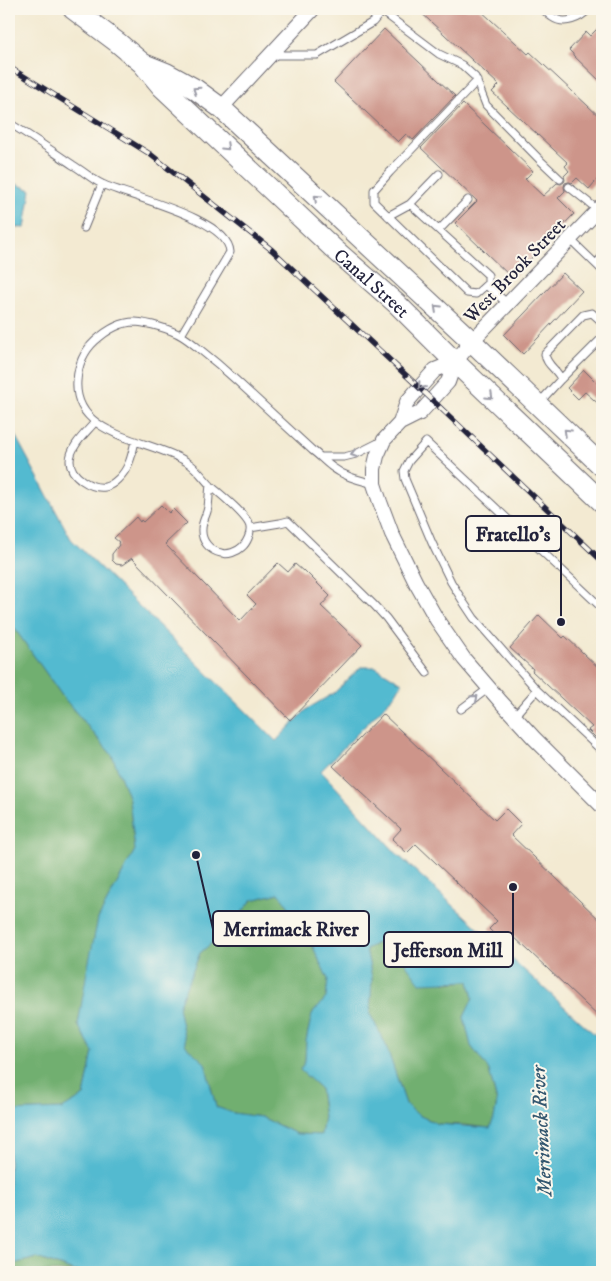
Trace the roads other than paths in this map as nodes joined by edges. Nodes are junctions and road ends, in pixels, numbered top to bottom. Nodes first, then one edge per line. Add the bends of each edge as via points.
1 (313, 9) edge
2 (543, 9) edge
3 (589, 9) edge
4 (381, 10) edge
5 (82, 11) edge
6 (269, 54) junction
7 (142, 63) junction
8 (477, 81) junction
9 (220, 108) junction
10 (9, 123) edge
11 (439, 174) dead end
12 (560, 179) dead end
13 (102, 184) junction
14 (569, 187) dead end
15 (468, 200) dead end
16 (410, 204) junction
17 (600, 208) edge
18 (388, 216) junction
19 (84, 228) dead end
20 (439, 230) junction
21 (570, 239) junction
22 (602, 257) edge
23 (596, 264) junction
24 (602, 270) edge
25 (486, 285) junction
26 (508, 304) junction
27 (602, 322) edge
28 (181, 335) junction
29 (602, 338) edge
30 (472, 342) junction
31 (455, 362) junction
32 (560, 379) junction
33 (538, 404) junction
34 (95, 422) junction
35 (384, 440) junction
36 (135, 441) junction
37 (321, 457) junction
38 (602, 466) edge
39 (374, 484) junction
40 (210, 485) junction
41 (602, 502) edge
42 (250, 528) junction
43 (602, 608) edge
44 (427, 673) dead end
45 (489, 688) junction
46 (537, 690) junction
47 (462, 709) dead end
48 (514, 716) junction
49 (602, 751) edge
50 (602, 806) edge

1 - 6 street
2 - 3 lane via 561,21 582,16
4 - 6 lane via 373,22 317,55
4 - 8 lane via 438,54 462,65
5 - 7 street, Canal Street
6 - 9 street
9 -> 7 street, Canal Street via 195,89
7 -> 31 street, Canal Street via 162,87 397,304
8 - 12 lane via 486,105
8 - 18 lane via 374,190 374,202
30 -> 9 street, Canal Street
10 - 13 lane
11 - 16 lane
13 - 19 lane
13 - 28 lane via 190,215 230,246 230,252
14 - 17 lane
15 - 20 lane
16 - 18 lane
16 - 20 lane
17 - 21 street, West Brook Street
18 - 25 lane via 467,293 476,294
20 - 25 lane via 488,275
21 - 23 lane
21 - 26 street, West Brook Street
22 - 23 lane
23 - 24 lane
25 - 26 lane
26 - 30 street, West Brook Street
27 - 32 lane via 592,313 583,315 545,354
28 - 34 lane via 151,324 133,322 119,324 93,342 78,369 77,385 80,401
28 - 37 lane via 218,363
29 - 32 lane
30 - 31 street, West Brook Street
30 - 33 street, Canal Street
31 - 35 street, West Brook Street via 448,382 420,413 400,423
31 -> 41 street, Canal Street
32 - 33 lane
38 -> 33 street, Canal Street
34 - 36 lane
34 - 36 lane via 74,448 70,460 71,468 89,484 106,487 117,481 126,471
35 -> 37 lane via 356,454
35 - 39 street via 374,469
36 - 40 lane via 188,462
37 - 39 lane via 354,479
39 - 45 street via 392,534 416,583 464,659
40 - 42 lane via 241,514
40 - 42 lane via 202,530 208,546 223,554 233,552 247,541
42 - 44 lane via 288,521 374,604
43 - 46 lane via 426,442 409,461 404,471 405,479 451,582 474,618
47 -> 45 lane
45 - 48 street
46 - 48 lane
46 - 49 lane
48 - 50 street

